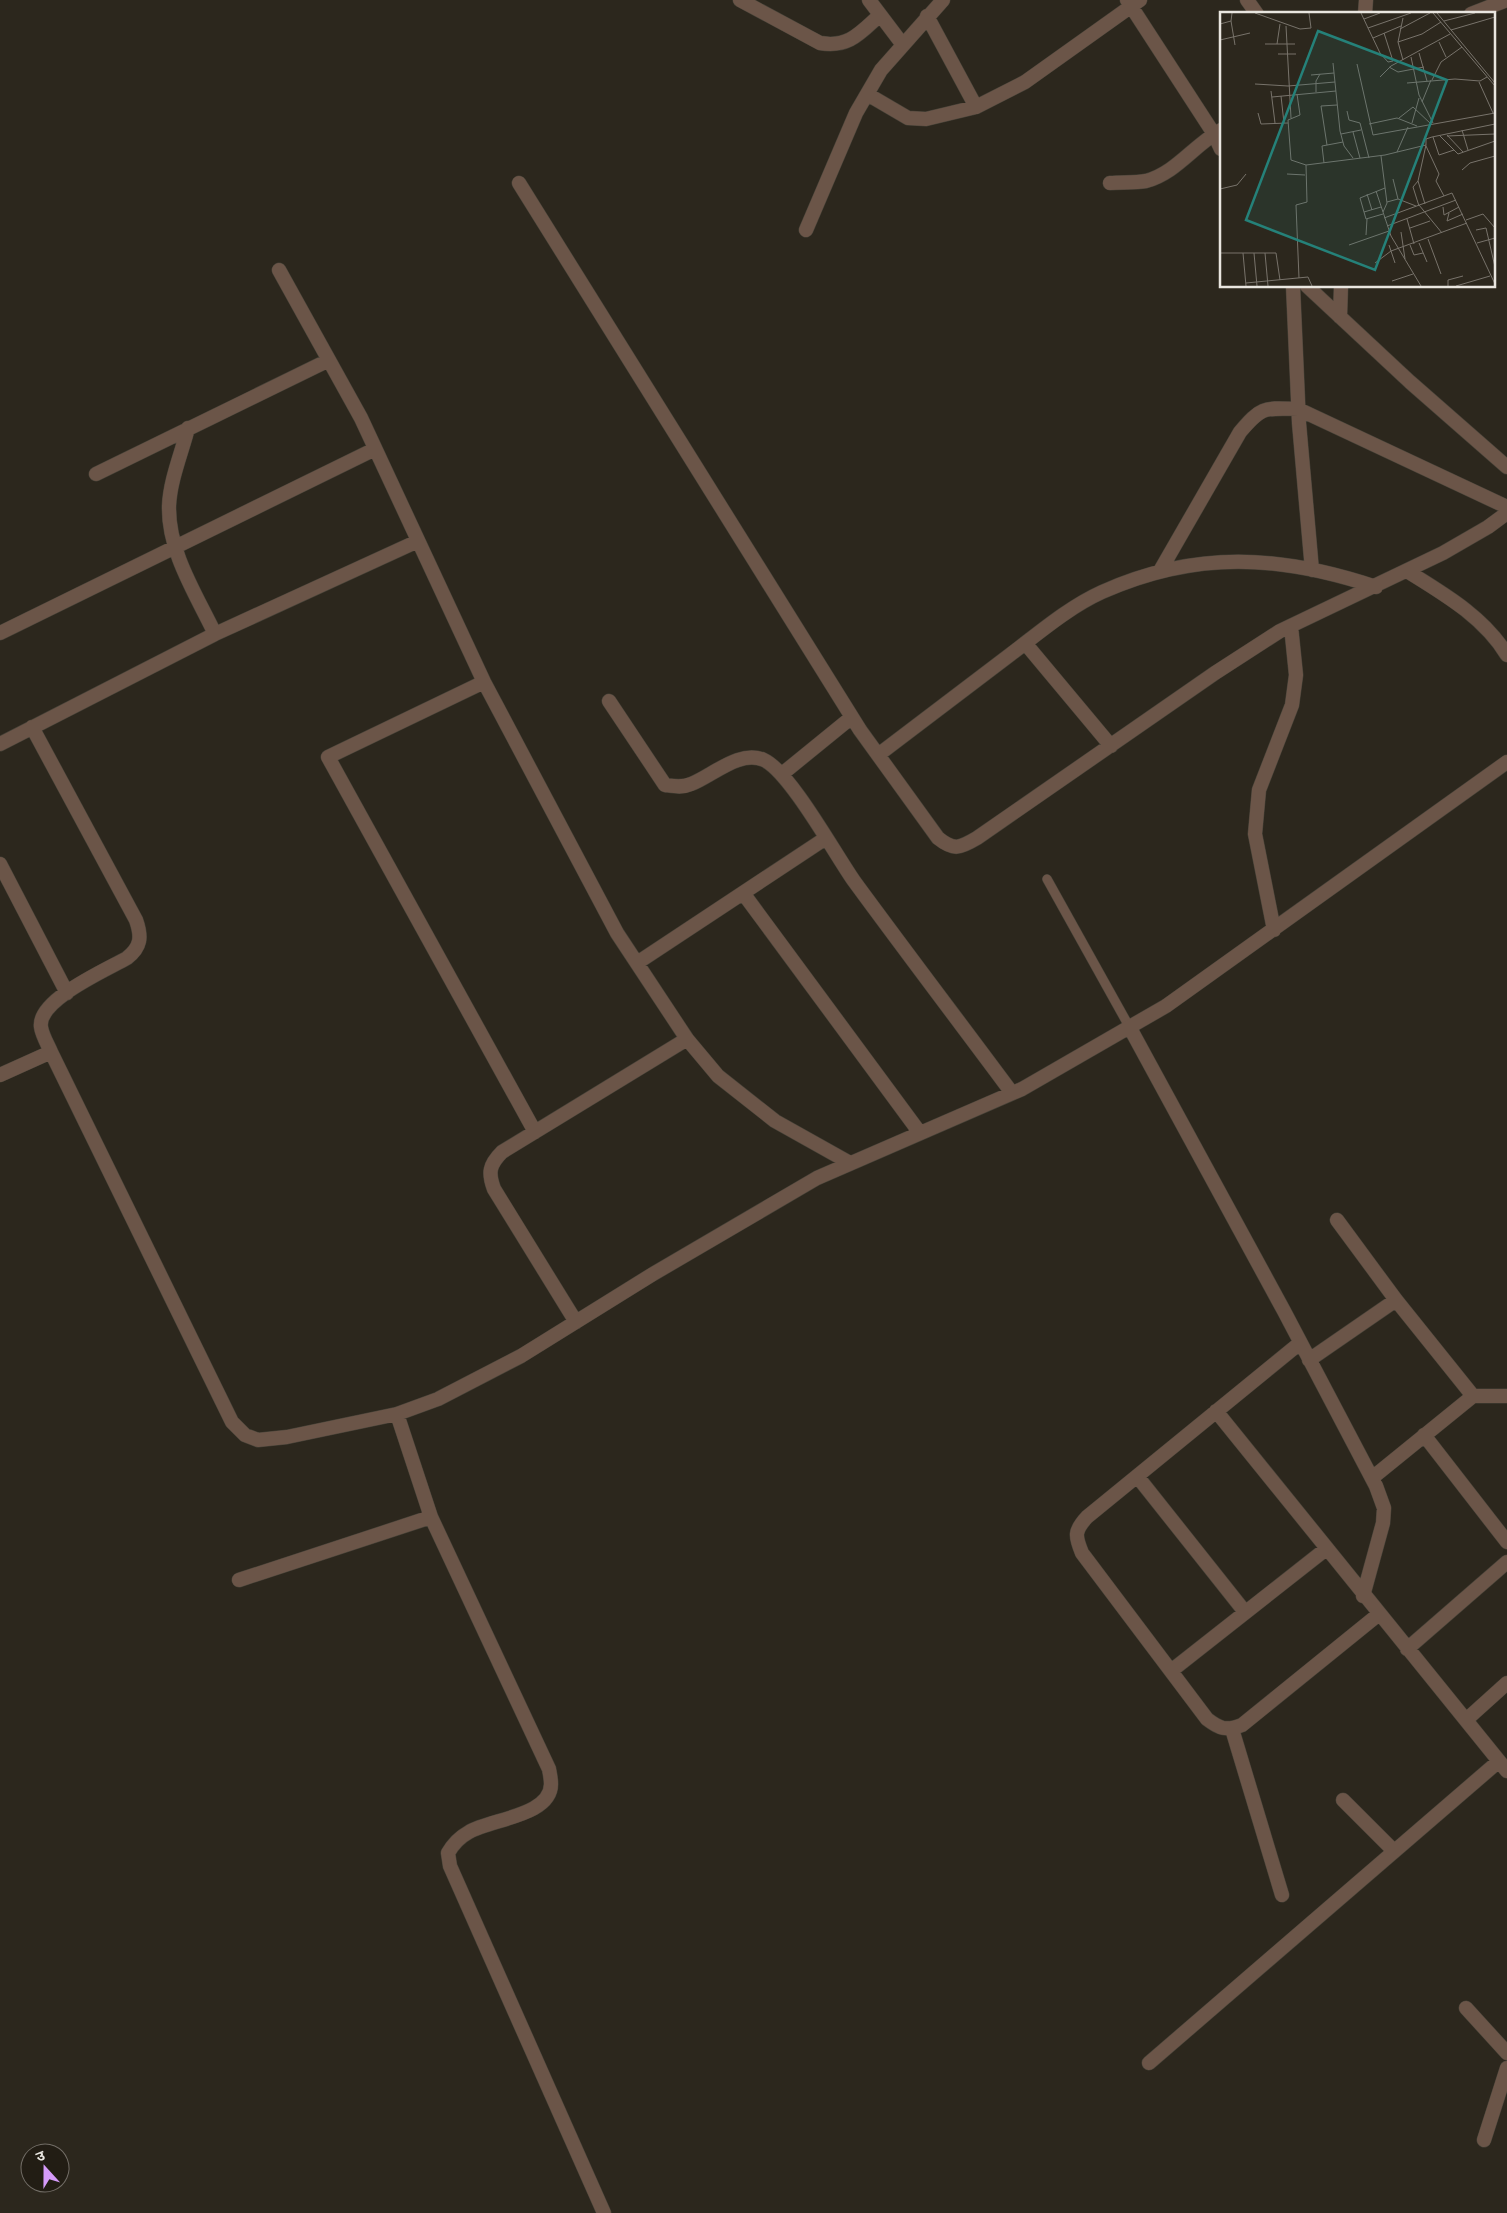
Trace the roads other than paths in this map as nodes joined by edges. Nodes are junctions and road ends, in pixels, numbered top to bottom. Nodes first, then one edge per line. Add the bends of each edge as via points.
1 (740, 0) edge
2 (869, 0) edge
3 (943, 0) edge
4 (1247, 0) edge
5 (1507, 0) edge
6 (1133, 2) edge
7 (1256, 12) edge
8 (1476, 12) edge
9 (880, 15) junction
10 (927, 16) junction
11 (903, 45) junction
12 (867, 94) junction
13 (976, 107) junction
14 (1217, 132) edge
15 (1220, 145) edge
16 (519, 183) dead end
17 (1110, 183) dead end
18 (806, 230) dead end
19 (279, 270) dead end
20 (1293, 288) edge
21 (1309, 288) edge
22 (1341, 288) edge
23 (1340, 317) junction
24 (327, 361) junction
25 (1298, 409) junction
26 (188, 428) junction
27 (375, 449) junction
28 (1507, 467) edge
29 (96, 474) dead end
30 (1507, 507) edge
31 (1507, 513) edge
32 (418, 541) junction
33 (174, 548) junction
34 (1312, 570) junction
35 (1160, 571) junction
36 (1407, 571) junction
37 (1376, 586) junction
38 (1291, 626) junction
39 (0, 634) edge
40 (215, 634) junction
41 (1025, 643) junction
42 (1507, 655) edge
43 (484, 682) junction
44 (610, 701) dead end
45 (852, 717) junction
46 (32, 727) junction
47 (0, 744) edge
48 (1111, 746) junction
49 (878, 755) junction
50 (1507, 762) edge
51 (782, 774) junction
52 (826, 838) junction
53 (0, 864) edge
54 (1047, 879) dead end
55 (743, 893) junction
56 (1274, 930) junction
57 (637, 963) junction
58 (67, 993) junction
59 (1130, 1028) junction
60 (687, 1039) junction
61 (51, 1052) junction
62 (2, 1070) edge
63 (1012, 1093) junction
64 (535, 1132) junction
65 (920, 1133) junction
66 (850, 1163) junction
67 (1337, 1220) dead end
68 (1396, 1300) junction
69 (576, 1322) junction
70 (1300, 1343) junction
71 (1309, 1360) junction
72 (1472, 1396) junction
73 (1507, 1396) edge
74 (1216, 1411) junction
75 (396, 1414) junction
76 (1424, 1434) junction
77 (1137, 1476) junction
78 (1372, 1478) junction
79 (431, 1517) junction
80 (1507, 1542) edge
81 (1326, 1549) junction
82 (1507, 1562) edge
83 (239, 1580) dead end
84 (1364, 1596) junction
85 (1245, 1612) junction
86 (1378, 1614) junction
87 (1407, 1649) junction
88 (1171, 1671) junction
89 (1507, 1683) edge
90 (1466, 1720) junction
91 (1232, 1729) junction
92 (1503, 1766) edge
93 (1343, 1800) dead end
94 (1394, 1851) junction
95 (1282, 1896) dead end
96 (1466, 2008) dead end
97 (1507, 2053) edge
98 (1149, 2063) dead end
99 (1507, 2068) edge
100 (1484, 2140) dead end
101 (604, 2213) edge

1 - 9 street via 820,43 832,46 850,41
2 - 9 street
3 - 10 street
4 - 7 street
5 - 8 street
6 - 13 street via 1025,82
6 - 14 street
9 - 11 street
10 - 11 street
10 - 13 street
11 - 12 street via 881,70
12 - 13 street via 908,118 926,119
12 - 18 street
14 - 15 street
14 - 17 street via 1174,167 1157,176 1145,181
16 - 45 street
19 - 24 street
20 - 25 street
21 - 23 street
22 - 23 street
23 - 28 street
24 - 26 street
24 - 27 street via 361,418
25 - 30 street
25 - 34 street
25 - 35 street via 1267,408 1255,414 1214,473
26 - 29 street
26 - 33 street via 169,504
27 - 32 street
27 - 33 street
31 - 36 street via 1481,532
32 - 40 street
32 - 43 street
33 - 39 street
33 - 40 street
34 - 35 street via 1249,560 1187,565
34 - 37 street via 1335,573
35 - 41 street via 1100,593
36 - 37 street
36 - 42 street via 1476,617 1497,638
37 - 38 street
38 - 48 street via 1215,673
38 - 56 street via 1296,675 1292,705 1259,790 1255,834
40 - 46 street
41 - 48 street
41 - 49 street
43 - 57 street via 617,933
43 - 64 street via 328,757
44 - 51 street via 665,784 676,787 690,785 749,758 764,760
45 - 49 street
45 - 51 street
46 - 47 street
46 - 58 street via 136,920 141,935 137,950 127,958
48 - 49 street via 961,848 948,846 938,838
50 - 56 street
51 - 52 street
52 - 55 street
52 - 63 street
53 - 58 street
54 - 59 lane
55 - 57 street
55 - 65 street
56 - 59 street
57 - 60 street
58 - 61 street via 55,1000 43,1014 41,1027
59 - 63 street
59 - 70 street
60 - 64 street
60 - 66 street via 718,1076 739,1094 775,1121
61 - 62 street
61 - 75 street via 232,1422 245,1435 258,1440
63 - 65 street
64 - 69 street via 502,1152 493,1161 489,1175 494,1189
65 - 66 street
66 - 69 street via 817,1178
67 - 68 street
68 - 71 street
68 - 72 street
69 - 75 street via 521,1356 454,1391
70 - 71 street
70 - 74 street
71 - 78 street
72 - 73 street
72 - 76 street
74 - 77 street
74 - 81 street
75 - 79 street
76 - 78 street
76 - 80 street
77 - 85 street
77 - 88 street via 1086,1517 1078,1527 1076,1539 1082,1553
78 - 84 street via 1384,1508 1384,1523
79 - 83 street
79 - 101 street via 549,1769 552,1785 548,1798 538,1807 470,1831 454,1842 448,1853 450,1866
81 - 84 street
81 - 85 street
82 - 87 street
84 - 86 street
85 - 88 street
86 - 87 street
86 - 91 street via 1242,1725
87 - 90 street
88 - 91 street via 1207,1719 1220,1729
89 - 90 street
90 - 92 street
91 - 95 street
92 - 94 street
93 - 94 street
94 - 98 street
96 - 97 street
99 - 100 street

